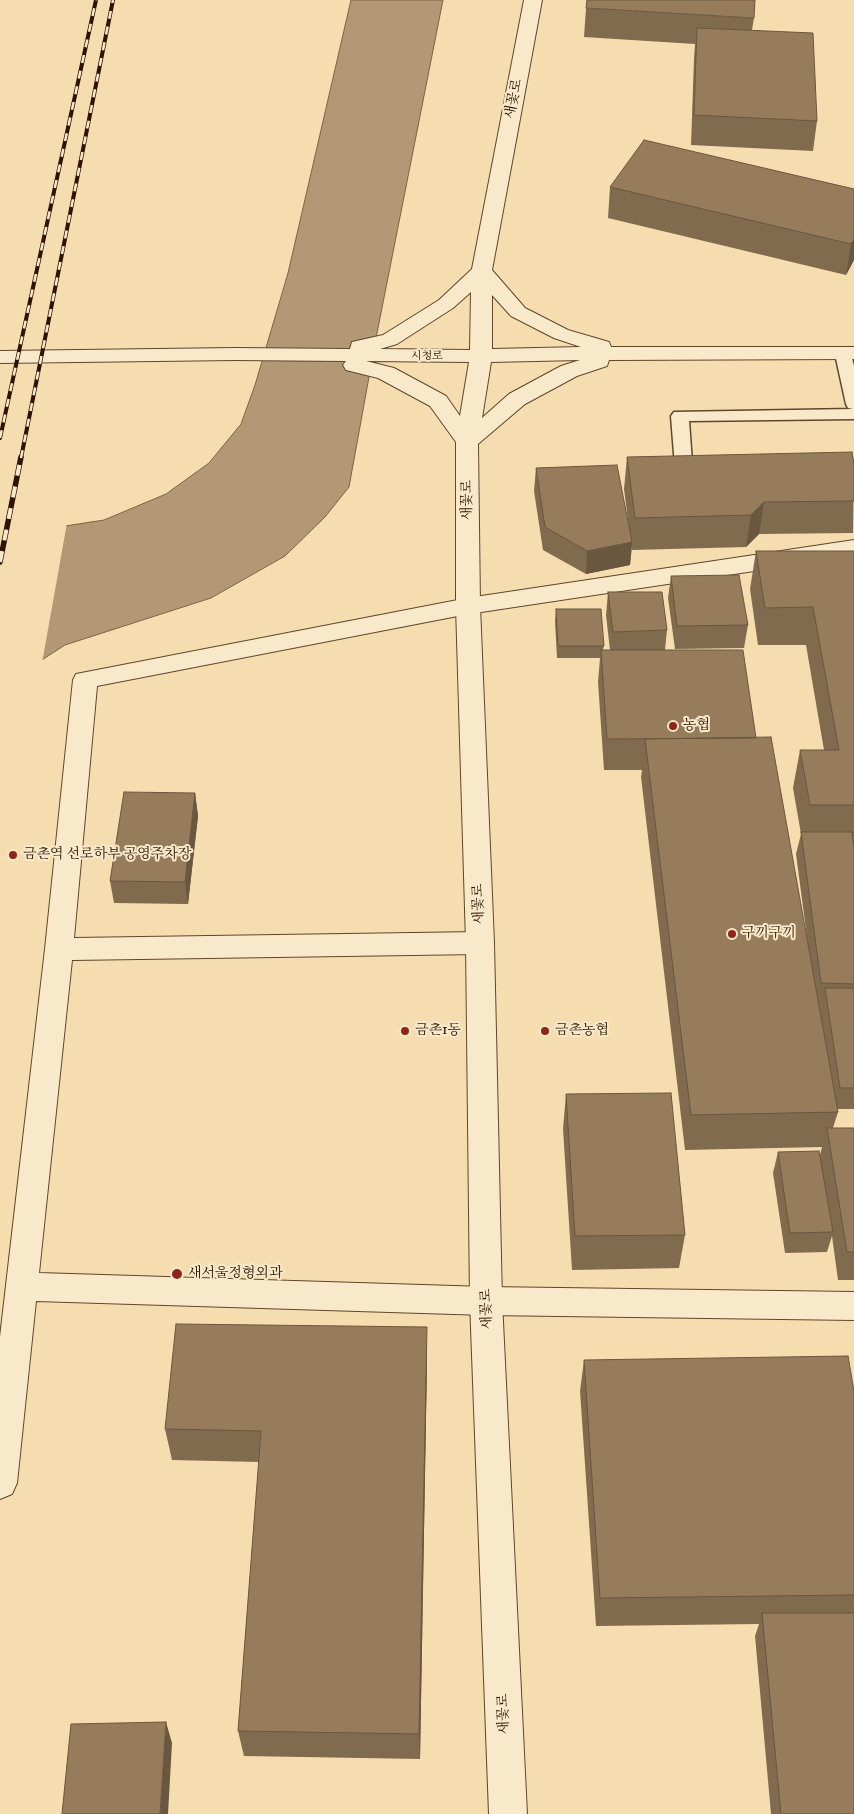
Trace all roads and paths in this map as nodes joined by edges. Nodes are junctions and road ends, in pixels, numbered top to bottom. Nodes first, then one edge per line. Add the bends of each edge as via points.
1 (533, 0) edge
2 (482, 271) junction
3 (620, 354) junction
4 (849, 354) edge
5 (321, 356) junction
6 (481, 356) junction
7 (0, 357) edge
8 (388, 357) junction
9 (854, 404) edge
10 (854, 414) edge
11 (468, 442) junction
12 (714, 468) edge
13 (854, 548) edge
14 (468, 606) junction
15 (480, 942) junction
16 (59, 949) junction
17 (21, 1286) junction
18 (486, 1301) junction
19 (854, 1306) edge
20 (0, 1483) edge
21 (508, 1814) edge

1 - 2 street, 새꽃로
2 - 3 street via 518,312 561,334
2 - 6 street, 새꽃로
2 - 8 street
3 - 4 street, 시청로
3 - 6 street, 시청로
3 - 11 street via 569,371 517,399
4 - 9 lane
5 - 7 street
5 - 8 street
5 - 8 street
6 - 8 street, 시청로
6 - 11 street, 새꽃로
8 - 11 street via 438,401
10 - 12 lane via 680,416 684,467
11 - 14 street, 새꽃로
13 - 14 street
14 - 15 street, 새꽃로
14 - 16 street via 85,680
15 - 16 street
15 - 18 street, 새꽃로
16 - 17 street
17 - 18 street
17 - 20 street
18 - 19 street
18 - 21 street, 새꽃로

